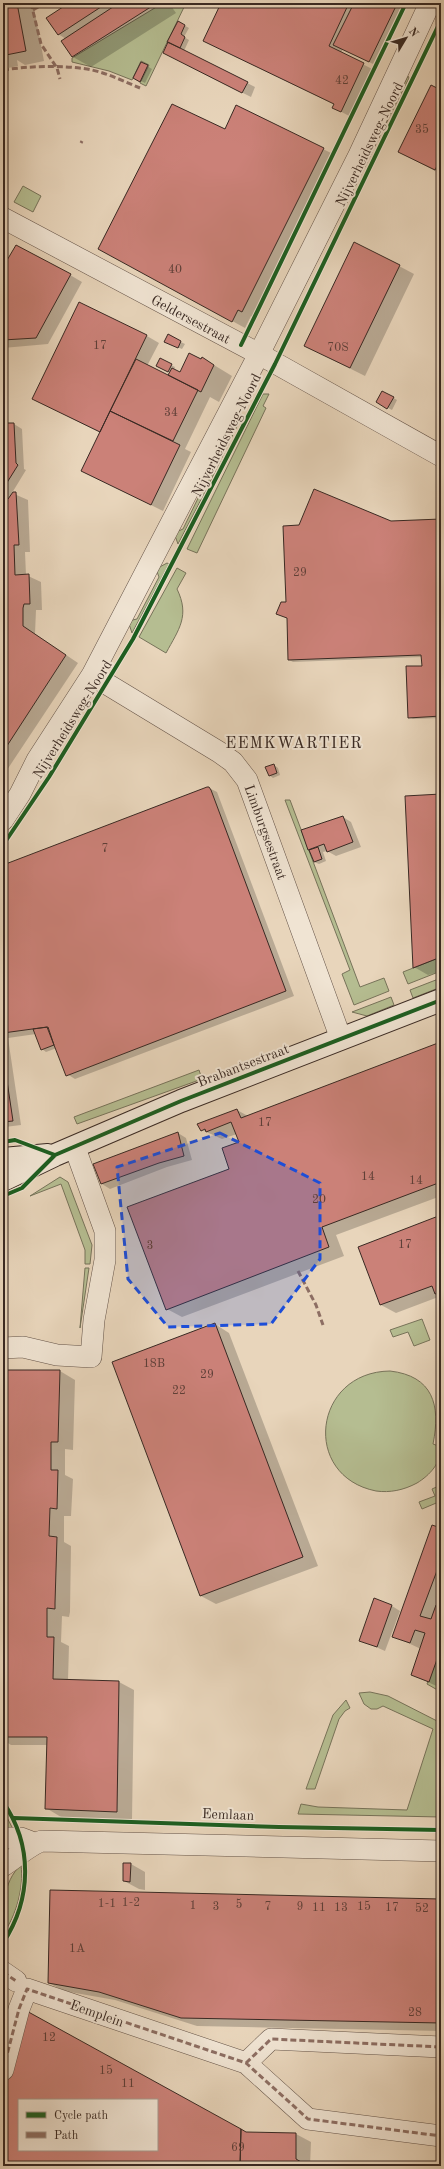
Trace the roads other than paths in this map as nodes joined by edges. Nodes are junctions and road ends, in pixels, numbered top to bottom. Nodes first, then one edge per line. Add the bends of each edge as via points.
1 (430, 3) edge
2 (3, 218) edge
3 (250, 350) junction
4 (441, 456) edge
5 (92, 675) junction
6 (3, 820) edge
7 (441, 1000) edge
8 (341, 1040) junction
9 (75, 1148) junction
10 (55, 1155) junction
11 (3, 1158) edge
12 (3, 1180) edge
13 (13, 1348) edge
14 (3, 1838) edge
15 (34, 1843) junction
16 (441, 1851) edge
17 (3, 1866) edge
18 (441, 2047) edge
19 (246, 2063) junction
20 (3, 2070) edge
21 (441, 2136) edge

1 - 3 street, Nijverheidsweg-Noord via 359,155
2 - 3 street, Geldersestraat
3 - 4 street, Geldersestraat
3 - 5 street, Nijverheidsweg-Noord
5 - 6 street, Nijverheidsweg-Noord via 37,760
5 - 8 street, Limburgsestraat via 219,752 233,762 247,780
7 - 8 street, Brabantsestraat
8 - 9 street, Brabantsestraat via 181,1101
9 - 10 street, Brabantsestraat
9 - 13 street via 105,1231 105,1260 94,1320 91,1357
10 - 11 street, Brabantsestraat
10 - 12 street, Brabantsestraat
14 - 15 street via 21,1838
15 - 16 street via 56,1841
15 - 17 street via 24,1853
18 - 19 street via 271,2039
19 - 20 street, Eemplein via 27,1989
19 - 21 street, Eemplein via 308,2118

